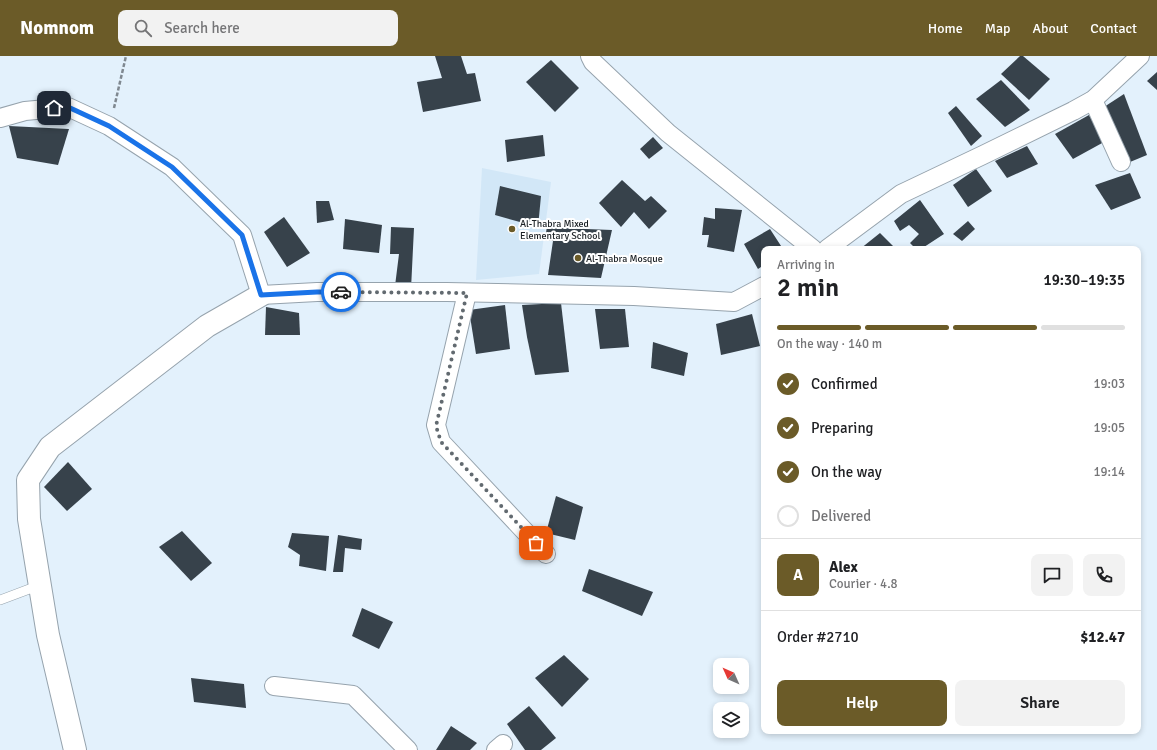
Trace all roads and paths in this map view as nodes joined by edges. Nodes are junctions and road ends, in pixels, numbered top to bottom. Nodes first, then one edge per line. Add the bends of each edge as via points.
1 (126, 56) edge
2 (590, 56) edge
3 (1140, 56) edge
4 (1093, 100) junction
5 (0, 118) edge
6 (109, 126) junction
7 (1121, 162) dead end
8 (809, 246) edge
9 (831, 246) edge
10 (761, 288) edge
11 (467, 293) junction
12 (261, 295) junction
13 (546, 554) dead end
14 (40, 585) junction
15 (0, 600) edge
16 (274, 686) dead end
17 (75, 750) edge
18 (408, 750) edge

1 - 6 path
2 - 8 street via 593,62 668,133
3 - 4 street
4 - 7 street
4 - 9 street via 900,194
5 - 6 street via 25,110 68,107
6 - 12 street via 172,167 242,235
10 - 11 street via 734,302 634,296
11 - 12 street via 317,292
11 - 13 street via 436,426 441,442
12 - 14 street via 207,326 50,447 28,480 29,519
14 - 15 lane
14 - 17 street via 48,636
16 - 18 street via 353,695

